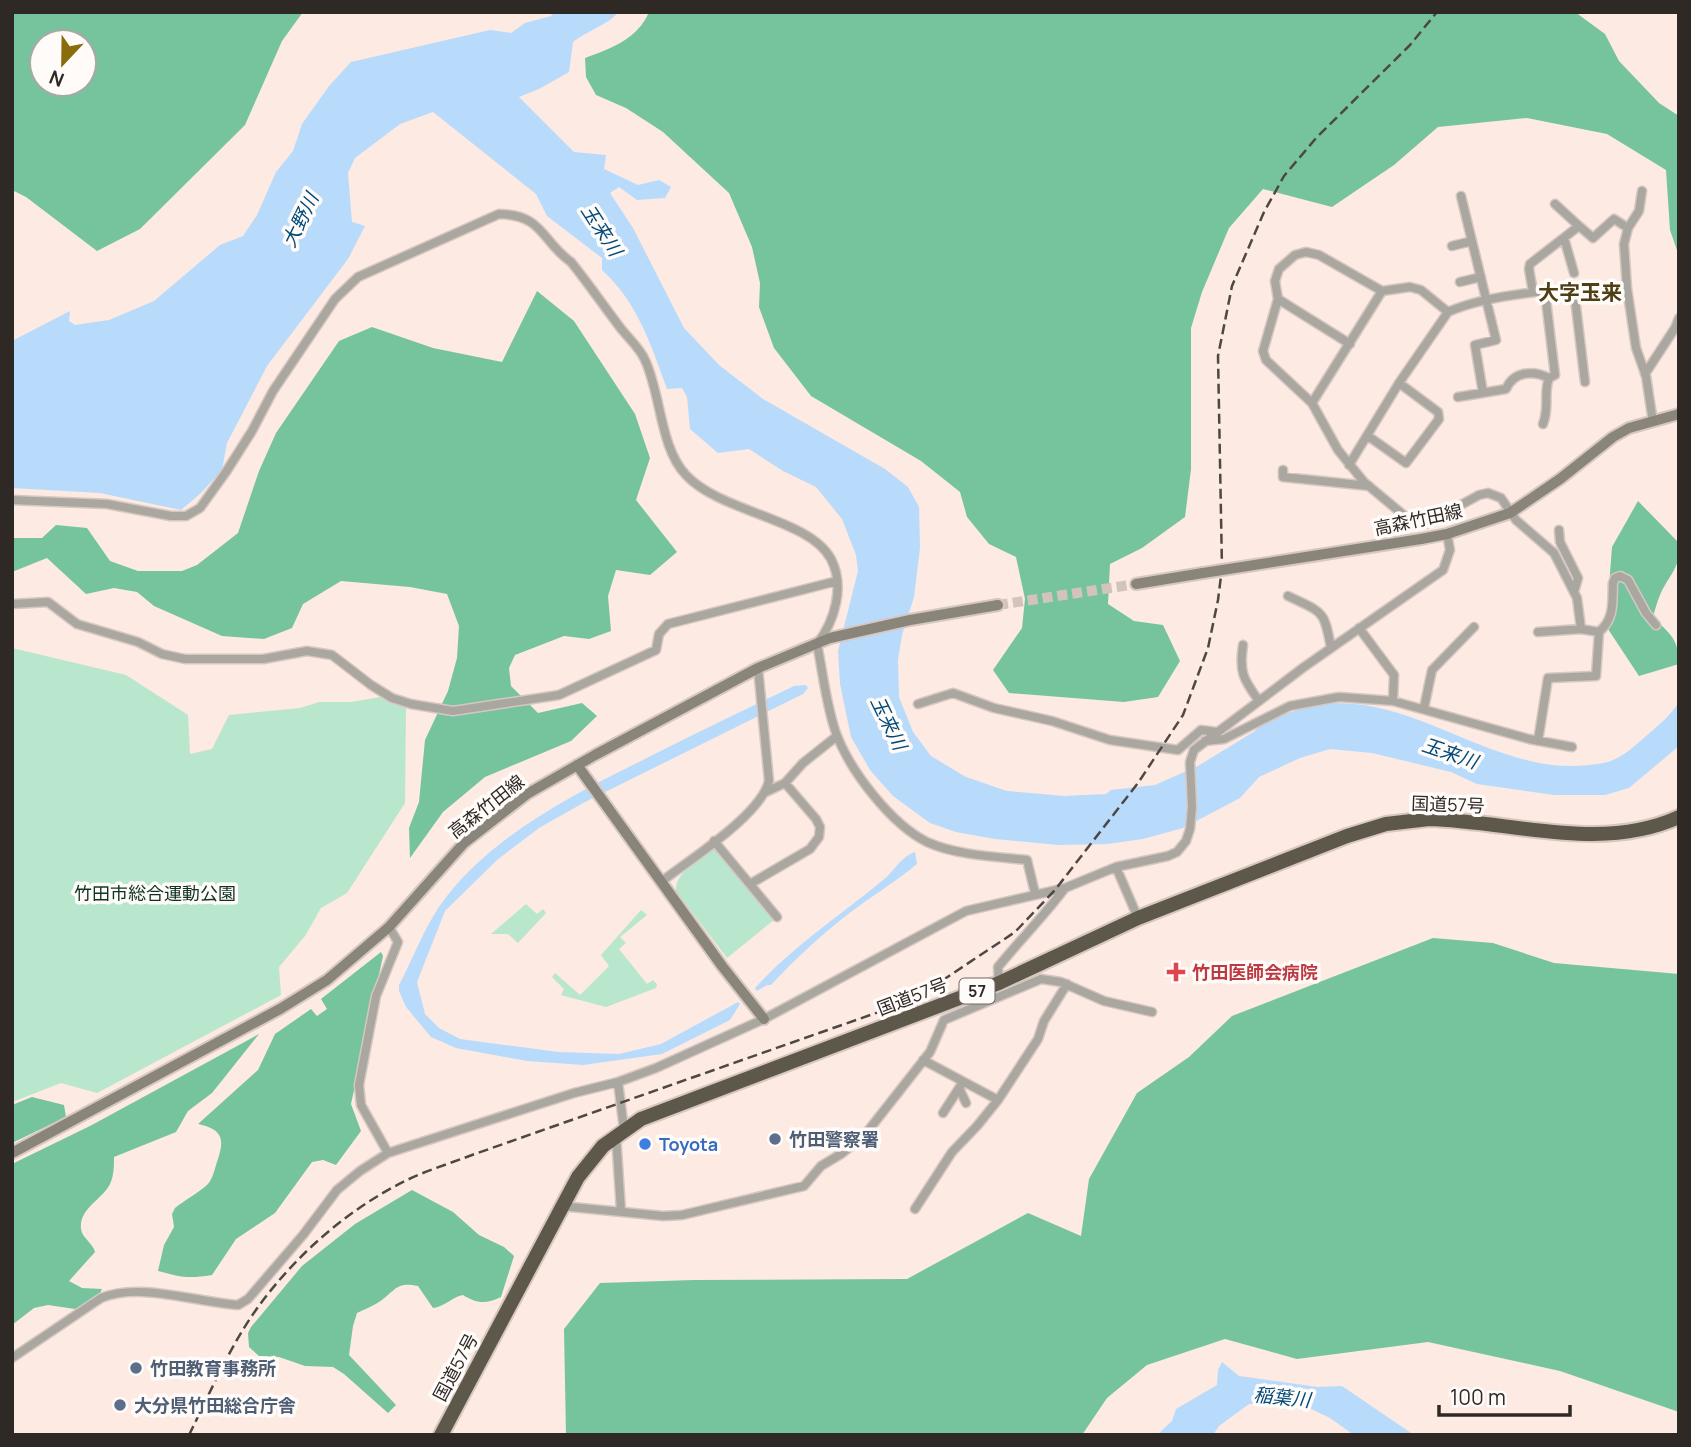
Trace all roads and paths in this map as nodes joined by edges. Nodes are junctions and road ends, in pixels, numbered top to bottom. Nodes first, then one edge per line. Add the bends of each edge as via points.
1 (1642, 191) dead end
2 (1461, 196) dead end
3 (1555, 204) dead end
4 (1579, 226) junction
5 (1628, 229) junction
6 (1563, 238) junction
7 (1472, 241) junction
8 (1452, 246) dead end
9 (1574, 273) dead end
10 (1480, 277) junction
11 (1460, 282) dead end
12 (1627, 288) junction
13 (1574, 290) junction
14 (1382, 291) junction
15 (1533, 292) junction
16 (1545, 292) junction
17 (1278, 299) junction
18 (1487, 302) junction
19 (1448, 312) junction
20 (1679, 318) edge
21 (1350, 344) junction
22 (1645, 374) junction
23 (1549, 378) junction
24 (1585, 382) dead end
25 (1399, 383) junction
26 (1483, 393) junction
27 (1458, 397) dead end
28 (1312, 403) junction
29 (1679, 414) edge
30 (1653, 422) junction
31 (1543, 424) dead end
32 (1368, 436) junction
33 (1349, 465) junction
34 (1283, 470) dead end
35 (1369, 486) junction
36 (12, 500) edge
37 (1510, 513) junction
38 (1559, 530) dead end
39 (1447, 534) junction
40 (837, 580) junction
41 (1136, 584) tunnel mouth
42 (1574, 592) junction
43 (1288, 596) dead end
44 (12, 604) edge
45 (998, 605) tunnel mouth
46 (1656, 625) dead end
47 (1474, 627) dead end
48 (1359, 628) junction
49 (1581, 629) junction
50 (1538, 632) dead end
51 (1599, 632) junction
52 (817, 644) junction
53 (1243, 645) dead end
54 (1331, 648) junction
55 (758, 668) junction
56 (1259, 701) junction
57 (1393, 701) junction
58 (918, 704) dead end
59 (1424, 708) junction
60 (1217, 732) junction
61 (837, 736) junction
62 (1205, 741) junction
63 (1538, 741) junction
64 (1572, 747) dead end
65 (577, 765) junction
66 (785, 783) junction
67 (766, 792) junction
68 (1679, 817) edge
69 (714, 841) junction
70 (1116, 867) junction
71 (661, 882) junction
72 (750, 884) junction
73 (1065, 888) junction
74 (1035, 893) junction
75 (777, 916) dead end
76 (1138, 918) junction
77 (389, 927) junction
78 (999, 983) junction
79 (1068, 984) junction
80 (1152, 1012) dead end
81 (764, 1019) junction
82 (923, 1060) junction
83 (618, 1083) junction
84 (961, 1085) junction
85 (998, 1100) junction
86 (966, 1103) dead end
87 (943, 1113) dead end
88 (620, 1132) junction
89 (12, 1153) edge
90 (388, 1153) junction
91 (561, 1206) junction
92 (915, 1209) dead end
93 (621, 1211) junction
94 (12, 1358) edge
95 (441, 1435) edge

1 - 5 street via 1639,211
2 - 7 street
3 - 4 street
4 - 5 street via 1593,238 1614,219
4 - 6 street
5 - 12 street via 1624,244
6 - 9 street
6 - 15 street via 1530,264
7 - 8 street
7 - 10 street
10 - 11 street
10 - 18 street
12 - 13 street
12 - 22 street
13 - 16 street
13 - 24 street
14 - 17 street via 1306,252 1279,269 1275,281
14 - 19 street via 1420,290
14 - 21 street
15 - 16 street
15 - 18 street
16 - 23 street via 1555,375
17 - 21 street
17 - 28 street via 1263,351 1266,360
18 - 19 street
18 - 26 street via 1496,340 1475,345
19 - 25 street
20 - 22 street
21 - 28 street
22 - 30 street
23 - 26 street via 1538,373 1519,375 1510,379 1506,389
23 - 31 street
25 - 32 street
25 - 32 street via 1438,412 1439,419 1406,463
26 - 27 street
28 - 33 street
29 - 30 main road, 高森竹田線
30 - 37 main road, 高森竹田線 via 1612,437
32 - 33 street
33 - 35 street
34 - 35 street via 1283,477
35 - 37 street via 1420,524 1488,492 1501,498
36 - 40 street via 107,504 186,516 200,508 226,472 335,299 358,277 499,214 516,215 547,235 645,359 684,474 701,489 818,541 832,560
37 - 39 main road, 高森竹田線
37 - 42 street via 1553,554
38 - 42 street via 1578,578
39 - 41 main road, 高森竹田線, bridge
39 - 48 street via 1450,550 1443,569
40 - 44 street via 668,624 659,635 656,650 559,695 453,710 392,698 332,655 307,651 263,659 185,659 77,624 48,602
40 - 52 street via 835,610
42 - 49 street
43 - 54 street via 1321,611
45 - 52 main road, 高森竹田線 via 929,616
46 - 51 street via 1628,580 1620,576 1613,583 1611,617
47 - 59 street via 1432,670
48 - 54 street
48 - 57 street via 1394,675
49 - 50 street
49 - 51 street
51 - 63 street via 1596,676 1548,678
52 - 55 main road, 高森竹田線
52 - 61 street
53 - 56 street via 1244,681
54 - 56 street
55 - 65 main road, 高森竹田線
55 - 67 street via 769,781
56 - 60 street
57 - 59 street
57 - 62 street via 1339,697 1290,706 1224,739
58 - 60 street via 954,693 1111,740 1163,749 1178,750 1201,730
59 - 63 street
60 - 62 street
61 - 66 street
61 - 74 street via 855,769 893,816 927,842 988,857 1027,860
62 - 70 street via 1189,762 1192,807 1186,841 1168,856
63 - 64 street
65 - 71 main road
65 - 77 main road, 高森竹田線 via 527,794 464,843
66 - 67 street
66 - 72 street via 816,818 819,838 810,849
67 - 69 street
68 - 76 highway, 国道57号 / 57 via 1641,830 1599,834 1451,820 1386,824
69 - 71 street
69 - 72 street
70 - 73 street
70 - 76 street
71 - 81 main road
72 - 75 street
73 - 74 street
73 - 78 street via 998,967
74 - 81 street via 966,911
76 - 78 highway, 国道57号 / 57
77 - 89 main road, 高森竹田線 via 311,990
77 - 90 street via 398,942 376,996 359,1085 360,1105
78 - 88 highway, 国道57号 / 57 via 660,1110
79 - 80 street via 1104,1001
79 - 82 street via 1041,979 944,1020
79 - 85 street
81 - 83 street
82 - 84 street
82 - 93 street via 863,1136 821,1166 804,1186 682,1215
83 - 88 street
83 - 90 street
84 - 85 street
84 - 86 street
84 - 87 street
85 - 92 street via 952,1152
88 - 91 highway, 国道57号 / 57 via 584,1169
88 - 93 street
90 - 94 street via 337,1190 238,1306 114,1293
91 - 93 street
91 - 95 highway, 国道57号 / 57

